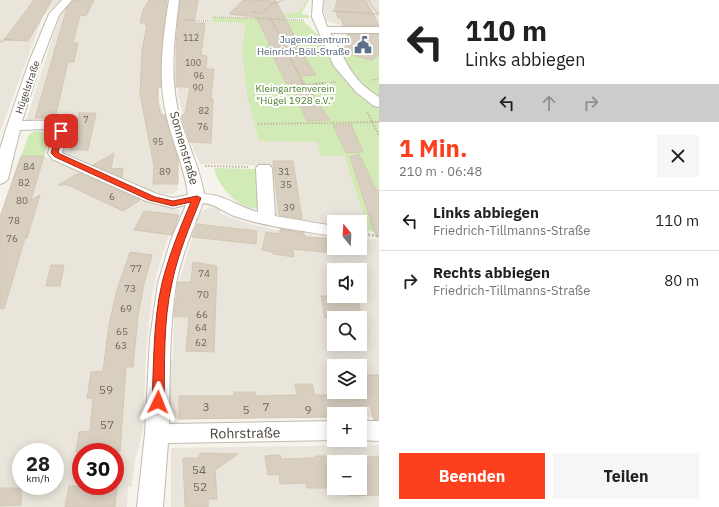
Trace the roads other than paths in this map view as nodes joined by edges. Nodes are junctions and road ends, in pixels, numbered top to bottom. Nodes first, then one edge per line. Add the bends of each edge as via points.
1 (67, 0) edge
2 (174, 0) edge
3 (318, 0) edge
4 (324, 30) junction
5 (379, 30) edge
6 (379, 103) edge
7 (7, 137) edge
8 (264, 168) road end
9 (0, 179) edge
10 (197, 198) junction
11 (267, 220) junction
12 (327, 230) edge
13 (379, 430) edge
14 (327, 431) edge
15 (367, 431) edge
16 (157, 434) junction
17 (150, 507) edge

1 - 7 street, Hügelstraße via 54,14
2 - 10 street, Sonnenstraße via 167,78 173,116
3 - 4 street via 316,20
4 - 5 street
4 - 6 street via 337,59 353,81 367,96
7 - 9 street, Hügelstraße
7 - 10 street via 48,125 57,127 61,131 55,153 57,156 152,198 173,203
8 - 11 street
10 - 11 street via 216,199 241,213
10 - 16 street, Sonnenstraße via 180,240 167,283 160,339
11 - 12 street
13 - 15 street
14 - 16 street, Rohrstraße
16 - 17 street, Sonnenstraße

